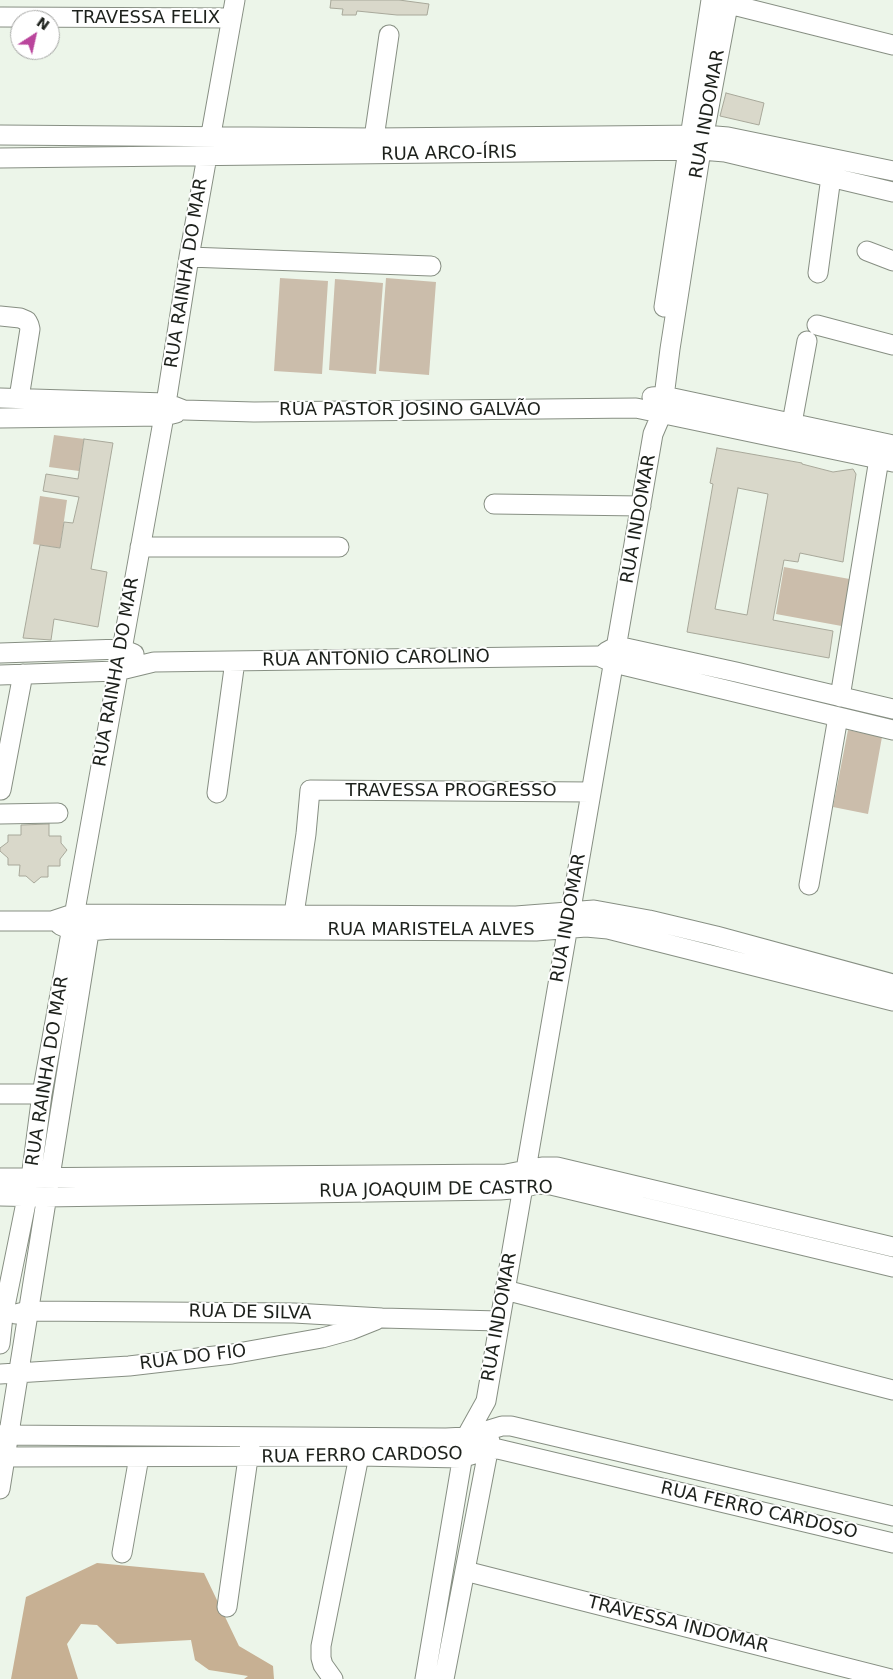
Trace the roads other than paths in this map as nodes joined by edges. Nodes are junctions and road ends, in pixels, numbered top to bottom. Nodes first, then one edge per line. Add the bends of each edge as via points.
1 (720, 1) edge
2 (233, 9) edge
3 (1, 17) edge
4 (389, 35) dead end
5 (893, 45) edge
6 (0, 136) edge
7 (210, 137) junction
8 (696, 142) junction
9 (371, 146) junction
10 (206, 157) junction
11 (0, 158) edge
12 (893, 171) edge
13 (831, 177) junction
14 (893, 192) edge
15 (866, 251) dead end
16 (189, 257) junction
17 (893, 261) edge
18 (431, 266) dead end
19 (818, 273) dead end
20 (0, 316) edge
21 (817, 325) dead end
22 (807, 341) dead end
23 (893, 345) edge
24 (0, 398) edge
25 (19, 398) junction
26 (653, 405) junction
27 (165, 410) junction
28 (0, 418) edge
29 (792, 423) junction
30 (893, 445) edge
31 (886, 461) edge
32 (494, 504) dead end
33 (641, 506) junction
34 (140, 547) junction
35 (339, 547) dead end
36 (122, 649) junction
37 (0, 653) edge
38 (609, 655) junction
39 (235, 661) junction
40 (154, 662) junction
41 (117, 671) junction
42 (736, 672) junction
43 (22, 674) junction
44 (0, 675) edge
45 (733, 691) junction
46 (840, 696) junction
47 (893, 709) edge
48 (838, 717) junction
49 (893, 730) edge
50 (1, 790) edge
51 (591, 792) junction
52 (217, 793) dead end
53 (58, 813) dead end
54 (0, 814) edge
55 (809, 885) dead end
56 (294, 914) junction
57 (569, 920) junction
58 (0, 921) edge
59 (81, 922) junction
60 (893, 984) edge
61 (893, 1001) edge
62 (0, 1094) edge
63 (42, 1094) junction
64 (0, 1178) edge
65 (524, 1179) junction
66 (38, 1188) junction
67 (0, 1196) edge
68 (893, 1248) edge
69 (893, 1267) edge
70 (505, 1290) junction
71 (28, 1311) junction
72 (1, 1316) edge
73 (382, 1318) junction
74 (500, 1321) junction
75 (0, 1344) edge
76 (9, 1374) edge
77 (893, 1390) edge
78 (486, 1401) junction
79 (493, 1427) junction
80 (5, 1435) edge
81 (252, 1436) junction
82 (466, 1436) junction
83 (560, 1438) junction
84 (488, 1450) junction
85 (613, 1450) junction
86 (359, 1456) junction
87 (2, 1457) edge
88 (139, 1457) junction
89 (248, 1457) junction
90 (461, 1458) junction
91 (555, 1462) junction
92 (608, 1475) junction
93 (0, 1489) edge
94 (893, 1516) edge
95 (893, 1542) edge
96 (122, 1553) dead end
97 (465, 1571) junction
98 (227, 1607) dead end
99 (332, 1679) edge
100 (425, 1679) edge
101 (444, 1679) edge
102 (890, 1679) edge

1 - 5 street
1 - 8 street, RUA INDOMAR
2 - 3 street, TRAVESSA FELIX
2 - 7 street, RUA RAINHA DO MAR
4 - 9 street
6 - 7 street, RUA ARCO-ÍRIS
7 - 9 street, RUA ARCO-ÍRIS
7 - 10 street, RUA RAINHA DO MAR
8 - 9 street, RUA ARCO-ÍRIS
8 - 12 street, RUA ARCO-ÍRIS via 728,137
8 - 13 street, RUA ARCO-ÍRIS
8 - 26 street, RUA INDOMAR
9 - 10 street, RUA ARCO-ÍRIS
10 - 11 street, RUA ARCO-ÍRIS
10 - 16 street, RUA RAINHA DO MAR
13 - 14 street, RUA ARCO-ÍRIS
13 - 19 street
15 - 17 street
16 - 18 street
16 - 27 street, RUA RAINHA DO MAR
20 - 25 street via 27,321 30,329
21 - 23 street
22 - 29 street
24 - 25 street, RUA PASTOR JOSINO GALVÃO
25 - 27 street, RUA PASTOR JOSINO GALVÃO
26 - 27 street, RUA PASTOR JOSINO GALVÃO via 263,412
26 - 29 street, RUA PASTOR JOSINO GALVÃO
26 - 31 street, RUA PASTOR JOSINO GALVÃO
26 - 33 street, RUA INDOMAR via 653,434
27 - 28 street, RUA PASTOR JOSINO GALVÃO
27 - 34 street, RUA RAINHA DO MAR
29 - 30 street, RUA PASTOR JOSINO GALVÃO
31 - 46 street
32 - 33 street
33 - 38 street, RUA INDOMAR
34 - 35 street
34 - 36 street, RUA RAINHA DO MAR
36 - 37 street, RUA ANTONIO CAROLINO
36 - 40 street, RUA ANTONIO CAROLINO
36 - 41 street, RUA RAINHA DO MAR
38 - 39 street, RUA ANTONIO CAROLINO
38 - 42 street, RUA ANTONIO CAROLINO
38 - 45 street, RUA ANTONIO CAROLINO
38 - 51 street, RUA INDOMAR
39 - 40 street, RUA ANTONIO CAROLINO
39 - 52 street
40 - 41 street, RUA ANTONIO CAROLINO
41 - 43 street, RUA ANTONIO CAROLINO
41 - 59 street, RUA RAINHA DO MAR
42 - 45 street
42 - 46 street, RUA ANTONIO CAROLINO
43 - 44 street, RUA ANTONIO CAROLINO
43 - 50 street
45 - 48 street, RUA ANTONIO CAROLINO
46 - 47 street, RUA ANTONIO CAROLINO
48 - 49 street, RUA ANTONIO CAROLINO
48 - 55 street
51 - 56 street, TRAVESSA PROGRESSO via 310,790
51 - 57 street, RUA INDOMAR
53 - 54 street
56 - 57 street, RUA MARISTELA ALVES via 516,916
56 - 59 street, RUA MARISTELA ALVES
57 - 59 street, RUA MARISTELA ALVES via 536,931 112,929
57 - 60 street, RUA MARISTELA ALVES via 594,910 649,920
57 - 61 street, RUA MARISTELA ALVES via 586,927 608,929
57 - 65 street, RUA INDOMAR
58 - 59 street, RUA MARISTELA ALVES
59 - 63 street, RUA RAINHA DO MAR
59 - 66 street, RUA RAINHA DO MAR
62 - 63 street
63 - 66 street, RUA RAINHA DO MAR
64 - 66 street, RUA JOAQUIM DE CASTRO
65 - 66 street, RUA JOAQUIM DE CASTRO via 506,1174
65 - 68 street, RUA JOAQUIM DE CASTRO via 542,1167 574,1170
65 - 69 street, RUA JOAQUIM DE CASTRO
65 - 70 street, RUA INDOMAR
66 - 67 street, RUA JOAQUIM DE CASTRO
66 - 71 street, RUA RAINHA DO MAR
66 - 72 street, RUA RAINHA DO MAR
70 - 74 street, RUA INDOMAR
70 - 77 street
71 - 72 street, RUA DE SILVA
71 - 73 street, RUA DE SILVA via 294,1313
71 - 76 street, RUA RAINHA DO MAR
72 - 75 street, RUA RAINHA DO MAR
73 - 74 street, RUA DE SILVA
73 - 76 street, RUA DO FIO via 322,1338 232,1354 129,1366
74 - 78 street, RUA INDOMAR
76 - 80 street, RUA RAINHA DO MAR
78 - 79 street, RUA INDOMAR
78 - 82 street, RUA INDOMAR
79 - 82 street, RUA FERRO CARDOSO
79 - 83 street, RUA FERRO CARDOSO via 511,1426
79 - 84 street, RUA INDOMAR
80 - 81 street, RUA FERRO CARDOSO
80 - 87 street, RUA RAINHA DO MAR
81 - 82 street, RUA FERRO CARDOSO
81 - 89 street
82 - 90 street, RUA INDOMAR
83 - 85 street, RUA FERRO CARDOSO
83 - 91 street
84 - 90 street, RUA FERRO CARDOSO
84 - 91 street, RUA FERRO CARDOSO via 504,1450
84 - 97 street, RUA INDOMAR
85 - 92 street
85 - 94 street, RUA FERRO CARDOSO
86 - 89 street, RUA FERRO CARDOSO
86 - 90 street, RUA FERRO CARDOSO
86 - 99 street via 322,1646 323,1664
87 - 88 street, RUA FERRO CARDOSO
87 - 93 street, RUA RAINHA DO MAR
88 - 89 street, RUA FERRO CARDOSO
88 - 96 street
89 - 98 street
90 - 100 street, RUA INDOMAR
91 - 92 street, RUA FERRO CARDOSO
92 - 95 street, RUA FERRO CARDOSO
97 - 101 street, RUA INDOMAR
97 - 102 street, TRAVESSA INDOMAR

